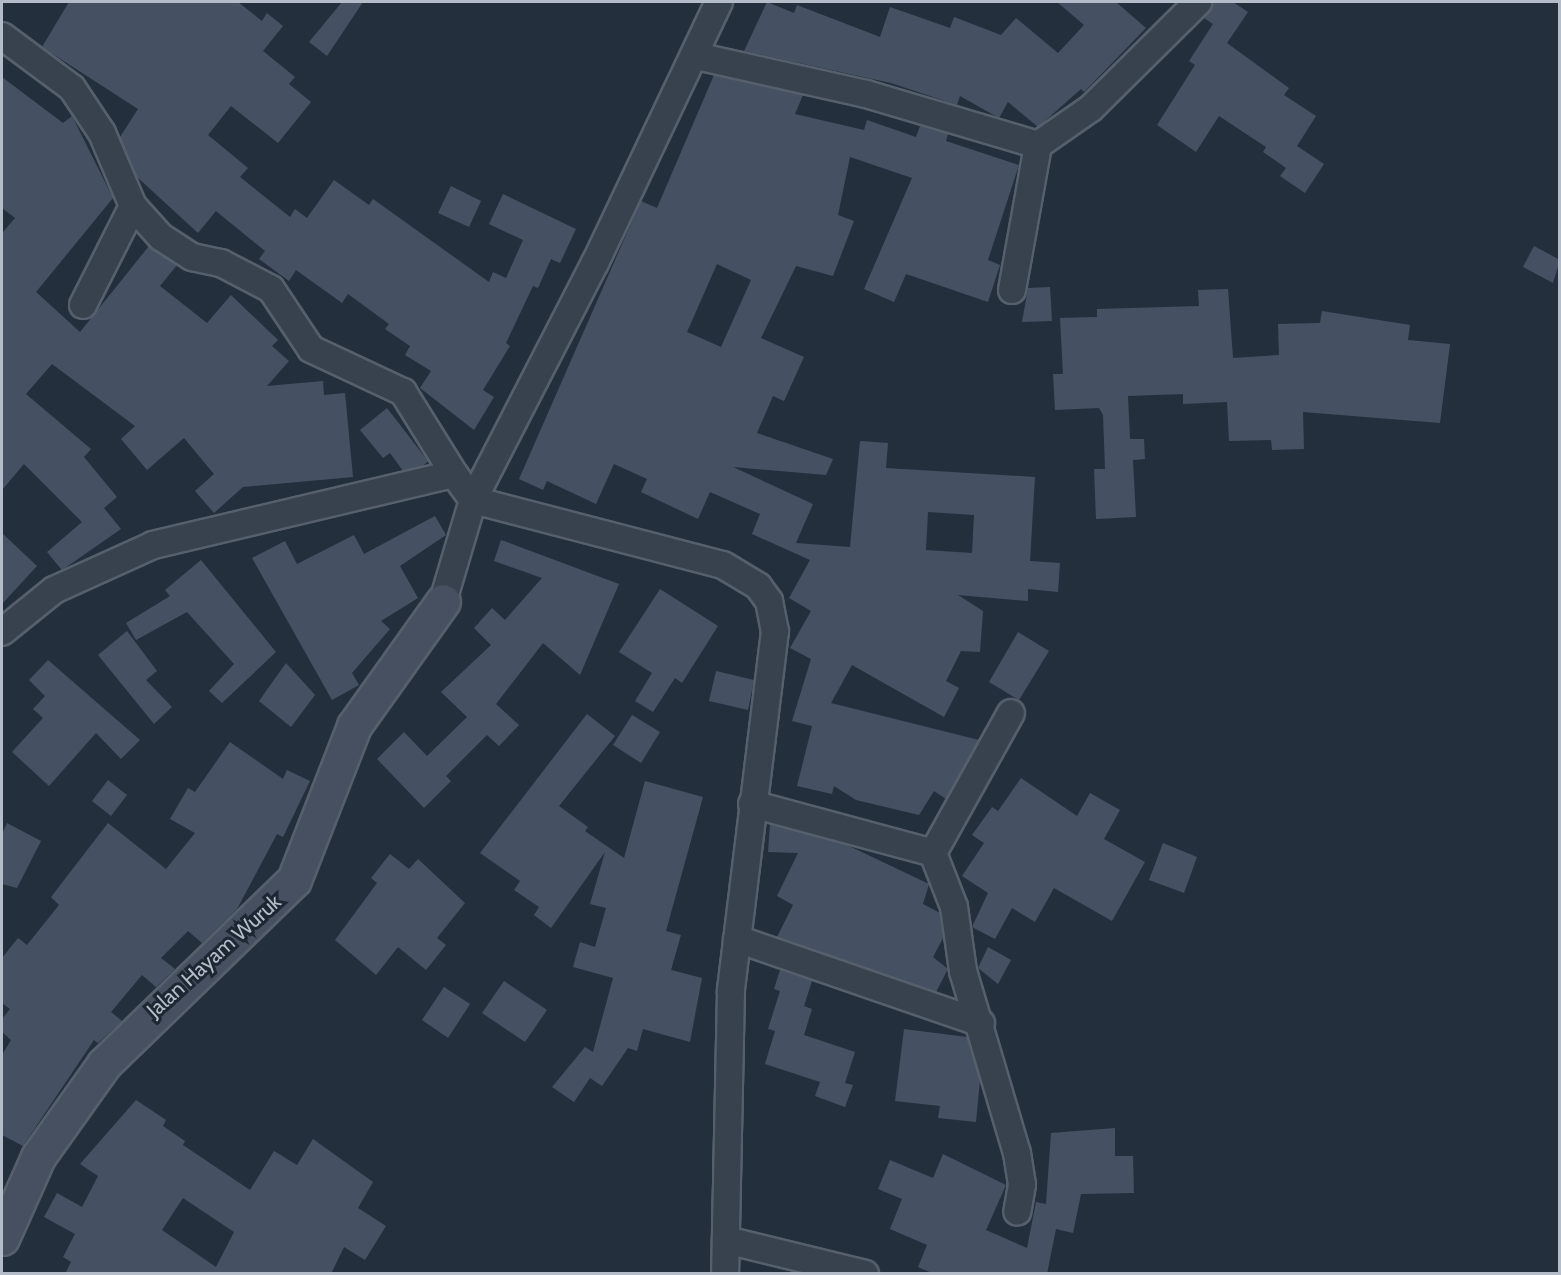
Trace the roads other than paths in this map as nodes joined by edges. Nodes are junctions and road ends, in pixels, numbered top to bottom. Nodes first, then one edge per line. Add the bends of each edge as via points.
1 (719, 2) edge
2 (1198, 2) edge
3 (2, 36) edge
4 (696, 56) junction
5 (1038, 145) junction
6 (133, 206) junction
7 (1012, 290) dead end
8 (83, 305) dead end
9 (453, 474) junction
10 (473, 500) junction
11 (443, 601) joint
12 (2, 632) edge
13 (1011, 713) dead end
14 (752, 804) junction
15 (933, 853) junction
16 (737, 939) junction
17 (981, 1023) junction
18 (1017, 1212) dead end
19 (2, 1238) edge
20 (726, 1240) junction
21 (725, 1274) edge
22 (865, 1274) edge

1 - 4 street
2 - 5 street via 1091,108
3 - 6 street via 72,88 102,133
4 - 5 street via 866,94
4 - 10 street
5 - 7 street
6 - 8 street
6 - 9 street via 161,237 192,257 221,263 271,288 311,350 403,392
9 - 10 street
9 - 12 street via 153,545 54,590
10 - 11 street
10 - 14 street via 723,565 758,586 769,601 775,631
11 - 19 street, Jalan Hayam Wuruk via 354,726 294,880 104,1064 38,1157
13 - 15 street
14 - 15 street
14 - 16 street
15 - 17 street via 954,907 963,971
16 - 17 street
16 - 20 street
17 - 18 street via 1017,1153 1022,1185
20 - 21 street
20 - 22 street

